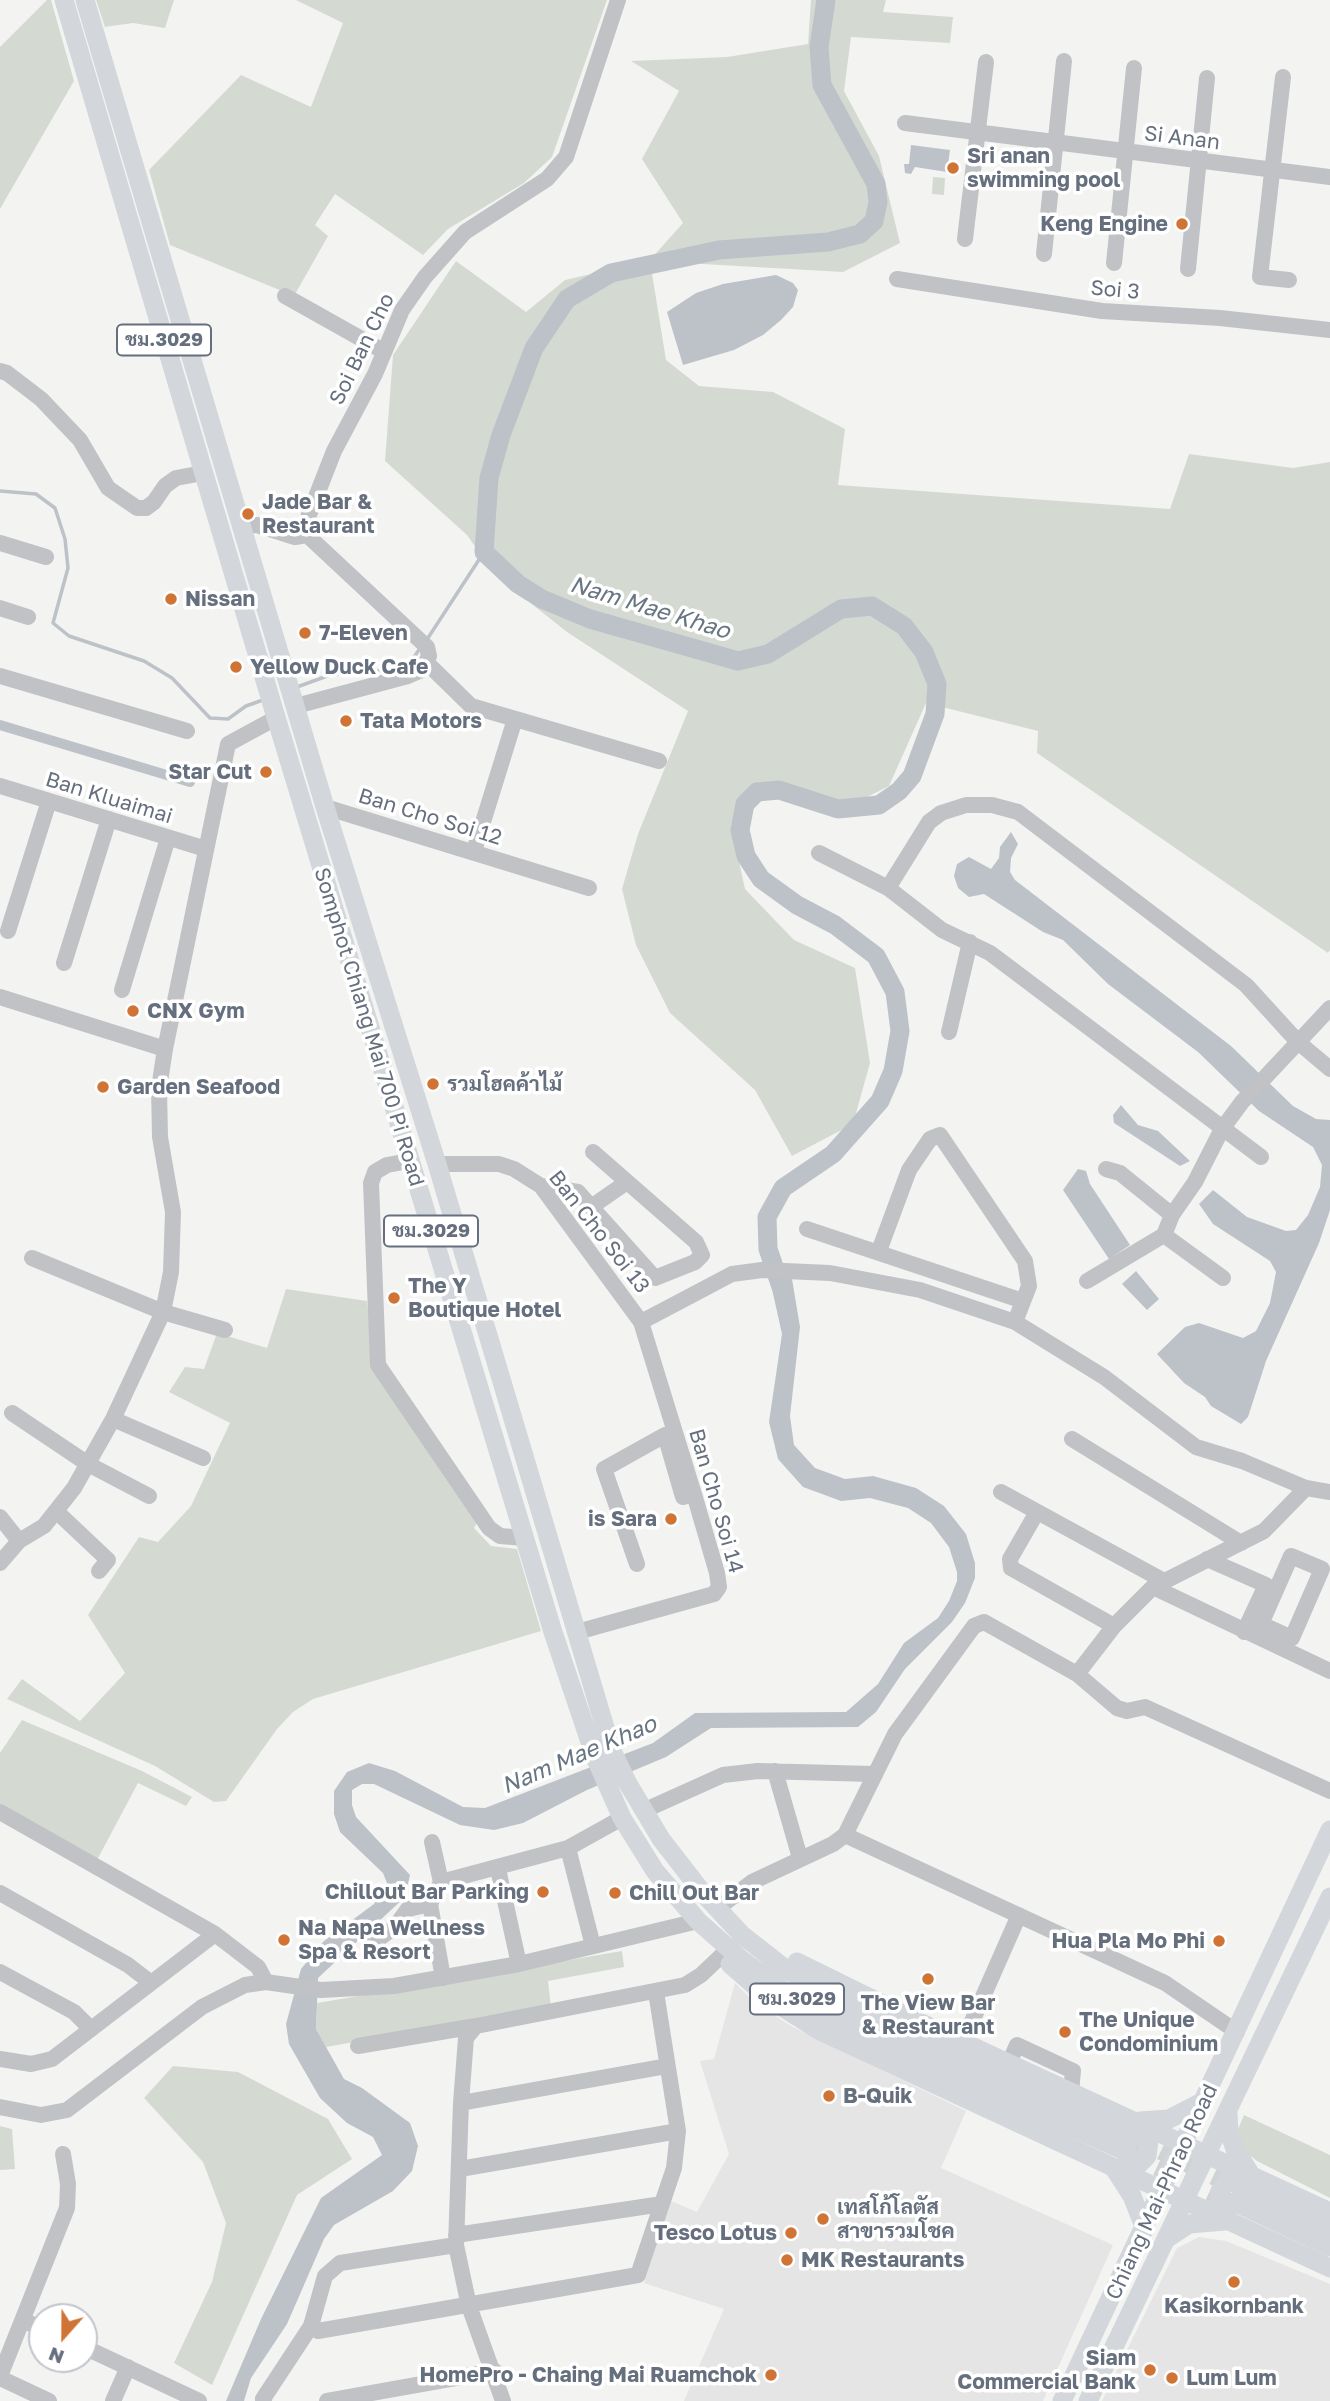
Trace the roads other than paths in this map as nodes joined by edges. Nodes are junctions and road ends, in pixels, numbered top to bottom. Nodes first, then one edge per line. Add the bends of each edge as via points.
1 (64, 0) edge
2 (85, 0) edge
3 (618, 0) edge
4 (1064, 61) dead end
5 (986, 62) dead end
6 (1134, 68) dead end
7 (1283, 77) dead end
8 (1207, 78) dead end
9 (905, 123) dead end
10 (979, 133) junction
11 (1054, 142) junction
12 (1124, 151) junction
13 (1198, 161) junction
14 (1272, 170) junction
15 (1330, 177) edge
16 (965, 239) dead end
17 (1044, 254) dead end
18 (1114, 263) dead end
19 (1188, 269) dead end
20 (897, 279) dead end
21 (1289, 280) dead end
22 (285, 296) dead end
23 (1330, 330) edge
24 (383, 351) junction
25 (0, 371) edge
26 (204, 473) junction
27 (243, 526) junction
28 (307, 535) junction
29 (0, 543) edge
30 (46, 557) dead end
31 (0, 608) edge
32 (29, 617) dead end
33 (424, 650) junction
34 (0, 676) edge
35 (295, 702) junction
36 (274, 711) junction
37 (515, 719) junction
38 (187, 731) dead end
39 (659, 761) dead end
40 (0, 786) edge
41 (49, 801) junction
42 (325, 807) junction
43 (109, 819) junction
44 (168, 838) junction
45 (206, 849) junction
46 (474, 851) junction
47 (819, 853) dead end
48 (589, 888) dead end
49 (888, 888) junction
50 (8, 931) dead end
51 (970, 942) junction
52 (64, 963) dead end
53 (122, 990) dead end
54 (1, 1003) edge
55 (1330, 1008) edge
56 (949, 1032) dead end
57 (1298, 1042) junction
58 (165, 1049) junction
59 (1330, 1069) edge
60 (1222, 1129) junction
61 (593, 1152) dead end
62 (1261, 1157) dead end
63 (409, 1161) junction
64 (437, 1164) junction
65 (1106, 1169) dead end
66 (627, 1182) junction
67 (541, 1186) junction
68 (592, 1207) junction
69 (1172, 1215) junction
70 (807, 1228) dead end
71 (1164, 1235) junction
72 (879, 1251) junction
73 (32, 1258) dead end
74 (1223, 1278) dead end
75 (1087, 1281) dead end
76 (1023, 1301) junction
77 (163, 1312) junction
78 (641, 1322) junction
79 (1015, 1322) junction
80 (225, 1330) dead end
81 (12, 1413) dead end
82 (113, 1419) junction
83 (1072, 1439) dead end
84 (203, 1458) dead end
85 (88, 1464) junction
86 (1306, 1488) junction
87 (1001, 1492) dead end
88 (1330, 1492) edge
89 (694, 1494) junction
90 (149, 1496) dead end
91 (55, 1511) junction
92 (1037, 1512) junction
93 (0, 1517) edge
94 (524, 1538) junction
95 (19, 1541) junction
96 (1241, 1543) junction
97 (1207, 1559) junction
98 (0, 1563) edge
99 (637, 1564) dead end
100 (99, 1572) dead end
101 (1158, 1584) junction
102 (1114, 1626) junction
103 (577, 1632) junction
104 (1244, 1632) junction
105 (1289, 1644) junction
106 (1330, 1671) edge
107 (1077, 1674) junction
108 (603, 1754) junction
109 (775, 1771) junction
110 (873, 1774) junction
111 (618, 1786) junction
112 (1330, 1791) edge
113 (643, 1811) junction
114 (0, 1812) edge
115 (622, 1818) junction
116 (1330, 1830) edge
117 (845, 1835) junction
118 (432, 1842) dead end
119 (568, 1848) junction
120 (800, 1858) junction
121 (498, 1869) junction
122 (441, 1882) junction
123 (0, 1893) edge
124 (1330, 1897) edge
125 (430, 1904) junction
126 (721, 1913) junction
127 (1019, 1915) junction
128 (698, 1921) junction
129 (215, 1934) junction
130 (374, 1942) dead end
131 (593, 1946) junction
132 (721, 1956) junction
133 (519, 1964) junction
134 (0, 1972) edge
135 (443, 1978) junction
136 (150, 1982) junction
137 (270, 1982) junction
138 (656, 1993) junction
139 (476, 2026) junction
140 (90, 2028) junction
141 (1237, 2032) junction
142 (963, 2042) junction
143 (358, 2046) dead end
144 (2, 2059) edge
145 (667, 2066) junction
146 (1204, 2101) junction
147 (461, 2103) junction
148 (0, 2107) edge
149 (1228, 2112) junction
150 (677, 2131) junction
151 (1132, 2137) junction
152 (1184, 2144) junction
153 (64, 2154) dead end
154 (1207, 2154) junction
155 (1113, 2167) junction
156 (460, 2169) junction
157 (1163, 2191) junction
158 (1239, 2197) junction
159 (1184, 2200) junction
160 (662, 2204) junction
161 (1330, 2212) edge
162 (1145, 2229) junction
163 (1330, 2232) edge
164 (1165, 2239) junction
165 (456, 2240) junction
166 (1330, 2247) edge
167 (1330, 2268) edge
168 (469, 2306) junction
169 (23, 2320) junction
170 (28, 2322) edge
171 (311, 2326) junction
172 (98, 2353) edge
173 (128, 2367) junction
174 (495, 2371) junction
175 (0, 2377) edge
176 (49, 2401) edge
177 (113, 2401) edge
178 (199, 2401) edge
179 (264, 2401) edge
180 (327, 2401) edge
181 (503, 2401) edge
182 (1062, 2401) edge
183 (1088, 2401) edge

1 - 26 main road, Somphot Chiang Mai 700 Pi Road / ชม.3029
2 - 27 main road, Somphot Chiang Mai 700 Pi Road / ชม.3029
3 - 24 street, Soi Ban Cho via 566,157 547,179 466,232 425,277 402,310
4 - 11 street
5 - 10 street
6 - 12 street
7 - 14 street
8 - 13 street
9 - 10 street, Si Anan
10 - 11 street, Si Anan
10 - 16 street
11 - 12 street, Si Anan
11 - 17 street
12 - 13 street, Si Anan
12 - 18 street
13 - 14 street, Si Anan
13 - 19 street
14 - 15 street, Si Anan
14 - 21 street via 1260,277
20 - 23 street, Soi 3 via 1102,311
22 - 24 street
24 - 28 street, Soi Ban Cho via 334,451 307,520
25 - 26 street via 41,399 80,440 108,488 137,508 154,502 176,478
26 - 36 main road, Somphot Chiang Mai 700 Pi Road / ชม.3029
27 - 28 street via 257,525 295,537
27 - 35 main road, Somphot Chiang Mai 700 Pi Road / ชม.3029
28 - 33 street
29 - 30 street
31 - 32 street
33 - 35 street via 422,670 408,676
33 - 37 street via 471,706
34 - 38 street
35 - 42 main road, Somphot Chiang Mai 700 Pi Road / ชม.3029
36 - 45 street via 229,744
36 - 63 main road, Somphot Chiang Mai 700 Pi Road / ชม.3029
37 - 39 street
37 - 46 street
40 - 41 street, Ban Kluaimai
41 - 43 street, Ban Kluaimai
41 - 50 street
42 - 46 street, Ban Cho Soi 12
42 - 64 main road, Somphot Chiang Mai 700 Pi Road / ชม.3029
43 - 44 street, Ban Kluaimai
43 - 52 street
44 - 45 street, Ban Kluaimai
44 - 53 street
45 - 58 street
46 - 48 street, Ban Cho Soi 12
47 - 49 street
49 - 51 street via 942,930
49 - 57 street via 929,822 942,813 966,805 1018,812 1246,985
51 - 56 street
51 - 60 street via 1116,1045
54 - 58 street
55 - 57 street
57 - 59 street
57 - 60 street
58 - 77 street via 159,1088 160,1137 173,1212 172,1272
60 - 62 street
60 - 69 street
61 - 66 street
63 - 94 main road, Somphot Chiang Mai 700 Pi Road / ชม.3029
63 - 94 street via 375,1172 371,1184 379,1365 489,1528 500,1536
64 - 67 street, Ban Cho Soi 13 via 499,1164
64 - 103 main road, Somphot Chiang Mai 700 Pi Road / ชม.3029
65 - 69 street via 1120,1173
66 - 68 street
66 - 68 street via 695,1242 702,1255 695,1262 655,1278
67 - 68 street via 578,1192
67 - 78 street, Ban Cho Soi 13
69 - 71 street
70 - 72 street
71 - 74 street
71 - 75 street
72 - 76 street
72 - 76 street via 909,1170 930,1139 940,1135 1025,1261 1029,1286
73 - 77 street
76 - 79 street
77 - 80 street
77 - 82 street
78 - 79 street via 732,1274 762,1270 830,1273 920,1290
78 - 89 street, Ban Cho Soi 14
79 - 86 street via 1104,1377 1188,1442
81 - 85 street
82 - 84 street
82 - 85 street
83 - 96 street
85 - 90 street
85 - 91 street
86 - 88 street
86 - 96 street via 1275,1522
87 - 92 street
89 - 99 street via 683,1497 665,1435 604,1469
89 - 103 street, Ban Cho Soi 14 via 717,1573 719,1587 714,1594
91 - 95 street via 44,1526
91 - 100 street via 108,1560
92 - 101 street
92 - 102 street via 1010,1559 1011,1568
93 - 95 street
94 - 108 main road, Somphot Chiang Mai 700 Pi Road / ชม.3029
95 - 98 street
96 - 97 street
97 - 101 street
97 - 104 street via 1266,1586
101 - 102 street
101 - 104 street
102 - 107 street
103 - 108 main road, Somphot Chiang Mai 700 Pi Road / ชม.3029
104 - 105 street
105 - 105 street via 1261,1624 1291,1556 1322,1569
105 - 106 street
107 - 110 street via 984,1622 974,1626 895,1734
107 - 112 street via 1117,1708 1145,1707
108 - 111 main road, Somphot Chiang Mai 700 Pi Road / ชม.3029
109 - 110 street
109 - 113 street via 723,1775
109 - 120 street
110 - 117 street
111 - 113 main road, Somphot Chiang Mai 700 Pi Road / ชม.3029
111 - 115 main road, Somphot Chiang Mai 700 Pi Road / ชม.3029
113 - 126 main road, Somphot Chiang Mai 700 Pi Road / ชม.3029
114 - 129 street
115 - 119 street
115 - 128 main road, Somphot Chiang Mai 700 Pi Road / ชม.3029 via 655,1871
116 - 141 main road, Chiang Mai-Phrao Road
117 - 120 street
117 - 127 street
118 - 122 street
119 - 121 street
119 - 131 street
120 - 126 street via 752,1882
121 - 122 street
121 - 133 street
122 - 125 street
123 - 136 street
124 - 149 main road, Chiang Mai-Phrao Road
125 - 130 street via 408,1909 395,1927
125 - 135 street
126 - 142 main road via 822,1976
126 - 151 main road, Somphot Chiang Mai 700 Pi Road / ชม.3029 via 783,1967 853,2009
127 - 141 street via 1165,1983
127 - 142 street
128 - 131 street
128 - 132 main road
128 - 151 main road, Somphot Chiang Mai 700 Pi Road / ชม.3029 via 764,1977 813,2008
129 - 136 street
129 - 137 street
131 - 133 street
132 - 138 street via 685,1985
132 - 155 main road via 771,2000 820,2031
133 - 135 street
134 - 140 street via 74,2012
135 - 137 street via 321,1990
136 - 140 street
137 - 148 street via 245,1985 202,2007 67,2110 41,2115
138 - 139 street
138 - 145 street
139 - 143 street
139 - 147 street via 467,2038
140 - 144 street via 52,2059 31,2064
141 - 146 main road, Chiang Mai-Phrao Road
142 - 151 main road via 1071,2092
145 - 147 street
145 - 150 street
146 - 151 main road
146 - 152 main road, Chiang Mai-Phrao Road
147 - 156 street
149 - 154 main road, Chiang Mai-Phrao Road
149 - 158 main road
150 - 156 street
150 - 160 street via 674,2168
151 - 152 main road
151 - 155 main road via 1150,2140 1147,2156 1136,2167
152 - 154 main road
152 - 157 main road, Chiang Mai-Phrao Road
153 - 169 street via 67,2208
154 - 158 main road
154 - 159 main road, Chiang Mai-Phrao Road
155 - 157 main road
155 - 162 main road via 1132,2196
156 - 165 street
157 - 159 main road
157 - 162 main road, Chiang Mai-Phrao Road
158 - 159 main road
158 - 161 main road
158 - 163 main road
158 - 164 main road
158 - 166 main road
158 - 167 main road
159 - 164 main road, Chiang Mai-Phrao Road
160 - 165 street
160 - 168 street via 638,2275
162 - 182 main road, Chiang Mai-Phrao Road
164 - 183 main road, Chiang Mai-Phrao Road
165 - 168 street
165 - 171 street via 340,2263 325,2276
168 - 171 street via 318,2331
168 - 174 street
169 - 170 street
169 - 175 street
171 - 179 street
172 - 173 street
173 - 177 street
173 - 178 street
174 - 180 street
174 - 181 street
175 - 176 street

